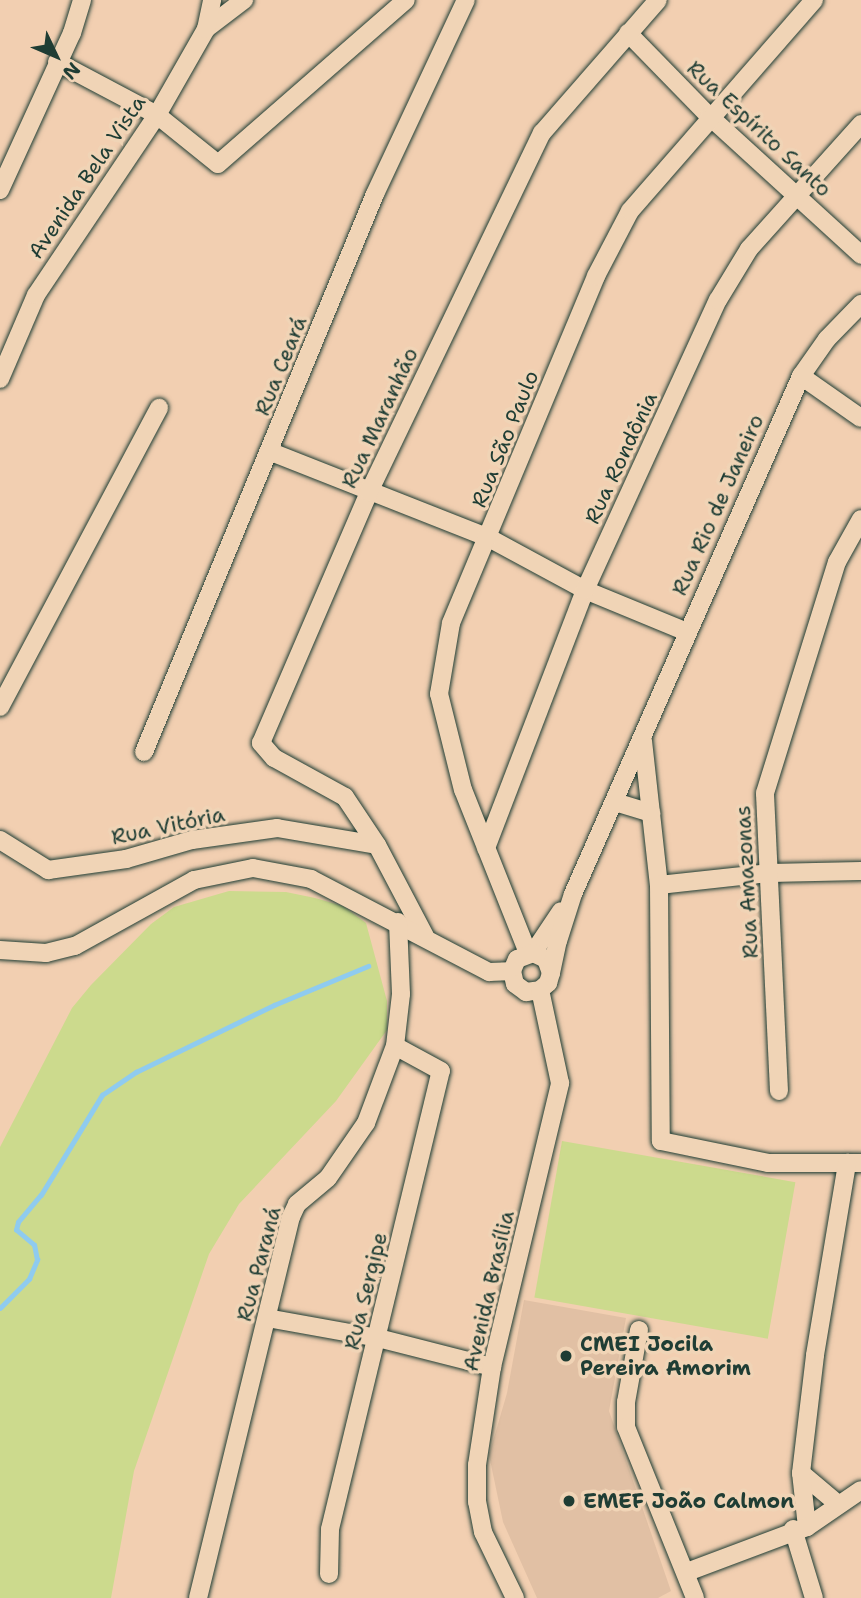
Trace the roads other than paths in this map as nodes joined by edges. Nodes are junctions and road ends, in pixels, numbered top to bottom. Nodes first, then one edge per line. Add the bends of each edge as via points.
1 (82, 0) edge
2 (212, 0) edge
3 (244, 0) edge
4 (406, 0) edge
5 (466, 0) edge
6 (658, 0) edge
7 (814, 0) edge
8 (205, 29) junction
9 (628, 33) junction
10 (57, 62) junction
11 (157, 115) junction
12 (709, 116) junction
13 (861, 124) edge
14 (0, 190) edge
15 (795, 195) junction
16 (861, 255) edge
17 (861, 304) edge
18 (801, 376) junction
19 (0, 379) edge
20 (159, 408) dead end
21 (861, 418) edge
22 (271, 452) junction
23 (369, 492) junction
24 (861, 519) edge
25 (489, 538) junction
26 (585, 590) junction
27 (687, 632) junction
28 (0, 707) edge
29 (643, 741) junction
30 (144, 752) dead end
31 (615, 802) junction
32 (651, 813) junction
33 (0, 840) edge
34 (377, 845) junction
35 (486, 848) junction
36 (861, 871) edge
37 (770, 873) junction
38 (659, 885) junction
39 (573, 894) junction
40 (398, 922) junction
41 (425, 936) junction
42 (0, 950) edge
43 (531, 953) junction
44 (512, 971) junction
45 (551, 973) junction
46 (540, 990) junction
47 (395, 1046) junction
48 (779, 1091) dead end
49 (854, 1163) edge
50 (267, 1318) junction
51 (639, 1330) dead end
52 (378, 1338) junction
53 (492, 1367) junction
54 (801, 1473) junction
55 (861, 1490) edge
56 (838, 1504) junction
57 (800, 1528) junction
58 (687, 1572) junction
59 (330, 1574) dead end
60 (691, 1597) edge
61 (198, 1598) edge
62 (515, 1598) edge
63 (814, 1598) edge

1 - 10 street
2 - 8 street, Avenida Bela Vista
3 - 8 street
4 - 11 street via 218,164
5 - 22 street, Rua Ceará via 375,194
6 - 9 street, Rua Maranhão
7 - 12 street, Rua São Paulo
8 - 11 street, Avenida Bela Vista
9 - 12 street, Rua Espírito Santo
9 - 23 street, Rua Maranhão via 542,133
10 - 11 street
10 - 14 street
11 - 19 street, Avenida Bela Vista via 36,295
12 - 15 street, Rua Espírito Santo
12 - 25 street, Rua São Paulo via 630,211 596,276
13 - 15 street, Rua Rondônia
15 - 16 street, Rua Espírito Santo
15 - 26 street, Rua Rondônia via 749,249 718,300
17 - 18 street, Rua Rio de Janeiro via 827,339
18 - 21 street
18 - 27 street, Rua Rio de Janeiro
20 - 28 street
22 - 23 street
22 - 30 street, Rua Ceará
23 - 25 street
23 - 34 street, Rua Maranhão via 261,743 274,758 345,797
24 - 37 street, Rua Amazonas via 837,562 765,793
25 - 26 street
25 - 35 street, Rua São Paulo via 451,623 439,694 463,790
26 - 27 street
26 - 35 street, Rua Rondônia
27 - 29 street, Rua Rio de Janeiro
29 - 31 street, Rua Rio de Janeiro
29 - 32 street, Rua Rio de Janeiro
31 - 32 street
31 - 39 street, Rua Rio de Janeiro
32 - 38 street, Rua Rio de Janeiro
33 - 34 street, Rua Vitória via 48,870 126,859 192,840 277,828
34 - 41 street
35 - 43 street, Rua São Paulo
36 - 37 street
37 - 38 street
37 - 48 street, Rua Amazonas
38 - 49 street, Rua Rio de Janeiro via 661,1141 768,1164
39 - 43 street, Rua Rio de Janeiro
39 - 45 street, Rua Rio de Janeiro
40 - 41 street
40 - 42 street via 311,879 253,868 194,880 75,946 46,953
40 - 47 street, Rua Paraná via 401,994
41 - 44 street via 489,971
43 - 44 street via 517,959
43 - 45 street via 546,959
44 - 46 street via 520,989
45 - 46 street
46 - 53 street, Avenida Brasília via 560,1083
47 - 50 street, Rua Paraná via 366,1123 328,1178 298,1204 291,1217
47 - 52 street, Rua Sergipe via 442,1071
49 - 54 street via 815,1355
50 - 52 street
50 - 61 street, Rua Paraná
51 - 58 street via 626,1427
52 - 53 street
52 - 59 street, Rua Sergipe via 330,1529
53 - 62 street, Avenida Brasília via 477,1465 477,1502 483,1532
54 - 56 street
54 - 57 street
55 - 56 street
56 - 57 street
57 - 58 street
57 - 63 street
58 - 60 street

